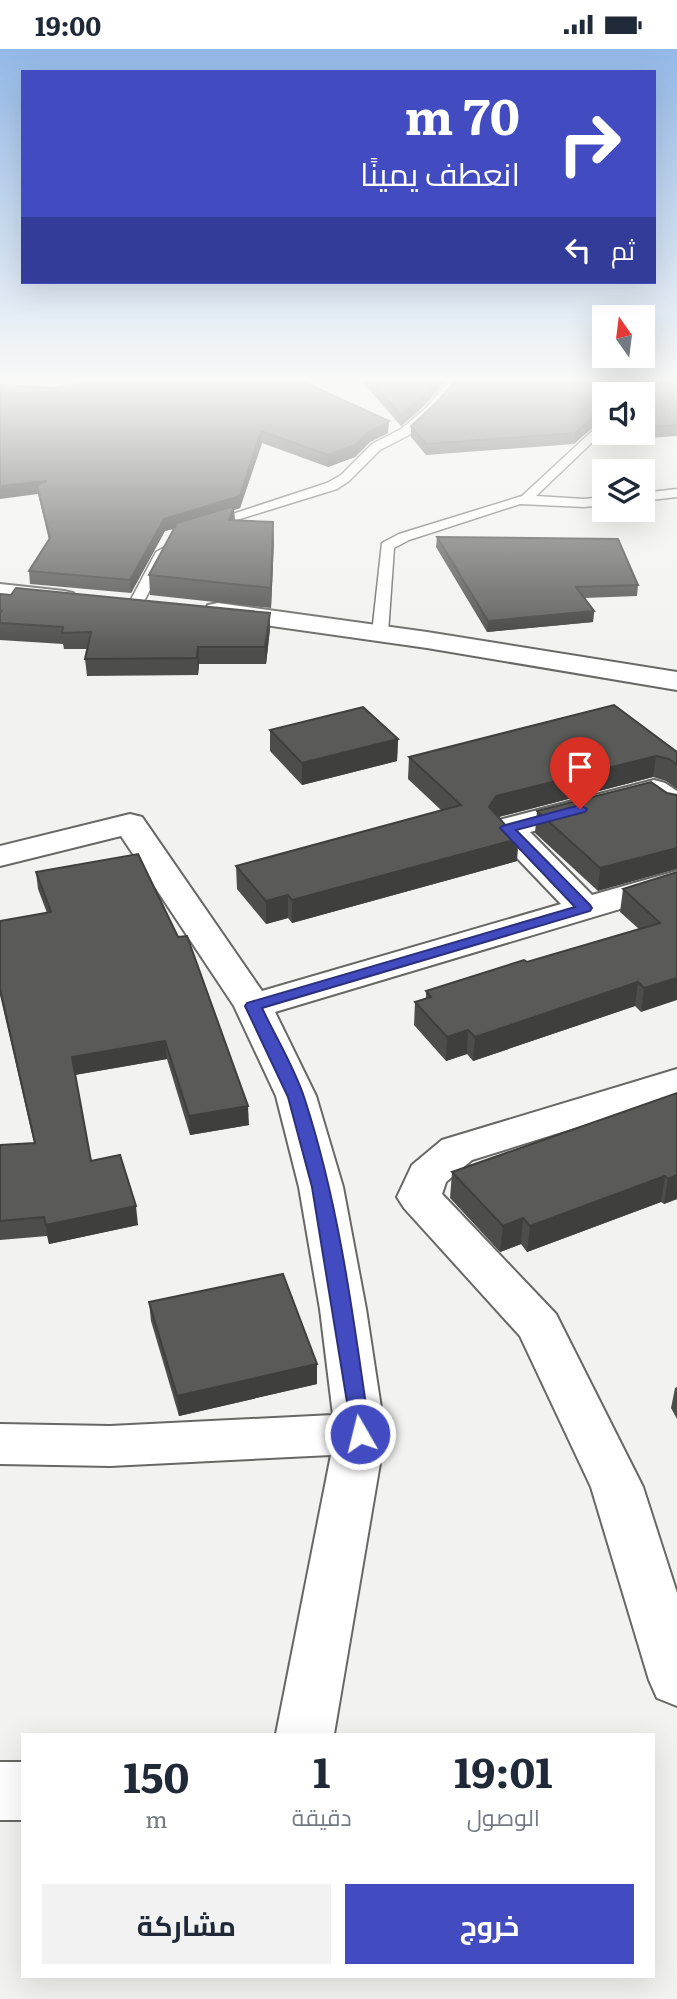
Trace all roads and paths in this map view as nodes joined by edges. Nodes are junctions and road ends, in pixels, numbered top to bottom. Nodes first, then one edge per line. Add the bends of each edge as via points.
1 (353, 470) edge
2 (556, 470) edge
3 (677, 493) edge
4 (655, 496) edge
5 (525, 500) junction
6 (592, 502) edge
7 (195, 529) edge
8 (171, 537) edge
9 (0, 592) edge
10 (135, 605) junction
11 (380, 633) junction
12 (677, 681) edge
13 (677, 806) edge
14 (0, 856) edge
15 (677, 881) edge
16 (585, 908) junction
17 (253, 1006) junction
18 (677, 1082) edge
19 (360, 1434) junction
20 (0, 1444) edge
21 (677, 1680) edge
22 (304, 1733) edge
23 (0, 1791) edge
24 (21, 1791) edge

1 - 7 lane via 332,486
2 - 5 lane
3 - 4 lane
5 - 6 lane
5 - 11 lane via 387,546
8 - 10 lane
9 - 10 street
10 - 11 street
11 - 12 street
13 - 16 street via 654,790 507,828
14 - 17 street via 130,824
15 - 16 street
16 - 17 street
17 - 19 street via 296,1097 321,1187
18 - 21 street via 457,1150 426,1175 419,1197 539,1326 617,1487
19 - 20 street via 110,1446
19 - 22 street
23 - 24 street

